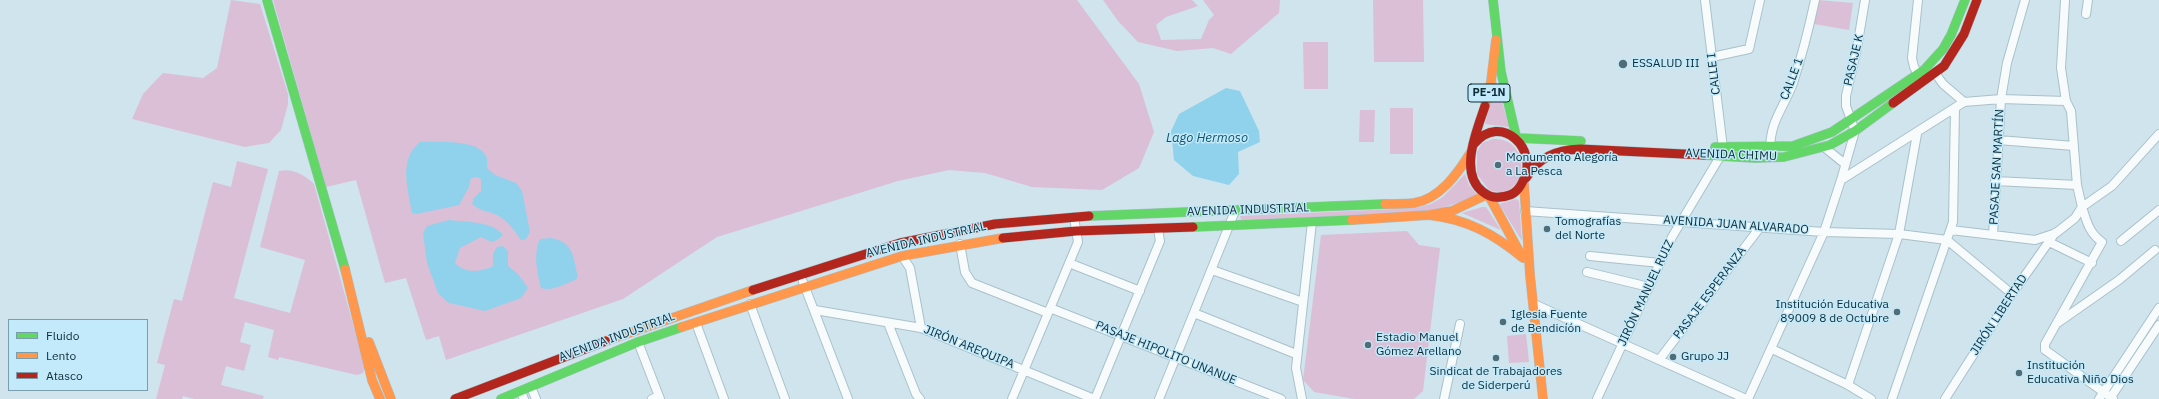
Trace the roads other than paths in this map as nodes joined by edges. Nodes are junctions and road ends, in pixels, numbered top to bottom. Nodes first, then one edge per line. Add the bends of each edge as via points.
1 (267, 0) edge
2 (1493, 0) edge
3 (1705, 0) edge
4 (1760, 0) edge
5 (1816, 0) edge
6 (1866, 0) edge
7 (1918, 0) edge
8 (1965, 0) edge
9 (1978, 0) edge
10 (2025, 0) edge
11 (2065, 0) edge
12 (2088, 0) edge
13 (2086, 14) dead end
14 (1496, 40) junction
15 (1712, 57) junction
16 (1935, 73) junction
17 (1920, 78) junction
18 (2001, 99) junction
19 (2066, 101) junction
20 (1964, 102) junction
21 (1955, 109) junction
22 (1852, 119) junction
23 (1855, 131) junction
24 (1917, 134) junction
25 (2159, 134) edge
26 (1517, 137) junction
27 (1998, 140) junction
28 (2074, 146) junction
29 (1824, 147) junction
30 (1472, 148) junction
31 (1770, 148) junction
32 (1722, 152) junction
33 (1770, 157) junction
34 (1845, 164) junction
35 (1841, 180) junction
36 (1525, 181) junction
37 (1995, 181) junction
38 (2078, 186) junction
39 (1488, 196) junction
40 (2082, 207) junction
41 (2159, 210) edge
42 (1235, 211) junction
43 (1525, 211) junction
44 (1429, 215) junction
45 (1074, 217) junction
46 (1680, 221) junction
47 (1312, 222) junction
48 (1230, 225) junction
49 (1761, 226) junction
50 (1158, 228) junction
51 (1951, 230) junction
52 (1076, 231) junction
53 (1824, 232) junction
54 (2056, 233) junction
55 (1899, 234) junction
56 (1994, 235) junction
57 (1947, 240) junction
58 (2049, 242) junction
59 (2121, 242) dead end
60 (960, 244) junction
61 (2155, 250) dead end
62 (902, 256) junction
63 (1590, 256) dead end
64 (1522, 258) junction
65 (1069, 263) junction
66 (1660, 263) junction
67 (2092, 263) junction
68 (1212, 270) junction
69 (1587, 272) dead end
70 (799, 274) junction
71 (1530, 275) junction
72 (805, 287) junction
73 (1649, 287) junction
74 (1140, 291) junction
75 (352, 294) junction
76 (2012, 294) junction
77 (1303, 302) junction
78 (750, 304) junction
79 (1534, 304) junction
80 (2159, 308) edge
81 (815, 310) junction
82 (1049, 311) junction
83 (1194, 313) junction
84 (696, 323) junction
85 (888, 323) junction
86 (1460, 324) dead end
87 (2057, 324) junction
88 (2159, 325) edge
89 (921, 328) junction
90 (1120, 336) junction
91 (638, 342) junction
92 (1623, 344) junction
93 (1772, 349) junction
94 (1296, 354) junction
95 (1176, 358) junction
96 (1659, 360) junction
97 (1024, 369) junction
98 (1848, 385) junction
99 (531, 387) junction
100 (522, 395) edge
101 (2101, 396) edge
102 (657, 398) edge
103 (2112, 398) edge
104 (380, 399) edge
105 (391, 399) edge
106 (455, 399) edge
107 (501, 399) edge
108 (536, 399) edge
109 (724, 399) edge
110 (784, 399) edge
111 (848, 399) edge
112 (920, 399) edge
113 (1012, 399) edge
114 (1094, 399) edge
115 (1159, 399) edge
116 (1281, 399) edge
117 (1302, 399) edge
118 (1444, 399) edge
119 (1544, 399) edge
120 (1597, 399) edge
121 (1747, 399) edge
122 (1871, 399) edge
123 (1892, 399) edge
124 (1945, 399) edge

1 - 75 main road
2 - 14 main road, PE-1N
3 - 15 street, CALLE I
4 - 15 street via 1749,49
5 - 31 street, CALLE 1 via 1793,82 1775,117
6 - 22 street, PASAJE K via 1846,96 1846,106
7 - 17 street via 1912,58
8 - 17 main road, AVENIDA CHIMU via 1951,35
9 - 16 main road, AVENIDA CHIMU via 1955,52
10 - 18 street, PASAJE SAN MARTÍN via 2007,63
11 - 19 street via 2061,68
12 - 13 street
14 - 26 main road, PE-1N via 1507,101
14 - 30 main road, PE-1N via 1490,86
15 - 32 street, CALLE I
16 - 17 main road, AVENIDA CHIMU
16 - 20 street via 1943,84
17 - 22 main road, AVENIDA CHIMU
17 - 23 main road, AVENIDA CHIMU
18 - 19 street
18 - 20 street
18 - 27 street, PASAJE SAN MARTÍN
19 - 28 street via 2071,111
20 - 21 street
21 - 24 street
21 - 51 street via 1955,199
22 - 23 street, PASAJE K
22 - 31 main road, AVENIDA CHIMU via 1814,140 1793,146
23 - 29 main road, AVENIDA CHIMU
23 - 34 street
24 - 35 street
24 - 55 street
25 - 40 street via 2112,186
26 - 30 main road via 1504,132 1492,132 1484,134
26 - 32 main road, AVENIDA CHIMU
26 - 36 main road, PE-1N via 1524,154
27 - 28 street
27 - 37 street, PASAJE SAN MARTÍN
28 - 38 street
29 - 33 main road, AVENIDA CHIMU via 1790,156
29 - 34 street
30 - 39 main road, PE-1N via 1473,176 1476,184
30 - 42 main road, AVENIDA INDUSTRIAL via 1449,184 1428,198 1414,203
31 - 32 main road, AVENIDA CHIMU
31 - 33 street, CALLE 1
32 - 33 main road, AVENIDA CHIMU
32 - 36 main road, AVENIDA CHIMU via 1560,150 1539,160
32 - 46 street, JIRÓN MANUEL RUIZ
34 - 35 street
35 - 53 street
36 - 39 main road via 1520,190 1508,197
36 - 43 main road, PE-1N
37 - 38 street
37 - 56 street, PASAJE SAN MARTÍN
38 - 40 street
39 - 44 main road, AVENIDA INDUSTRIAL via 1452,211
39 - 64 main road, PE-1N
40 - 54 street via 2075,218
40 - 67 street via 2088,228 2094,237 2102,242
41 - 59 street
42 - 45 main road, AVENIDA INDUSTRIAL
42 - 48 street
43 - 46 street, AVENIDA JUAN ALVARADO
43 - 71 main road, PE-1N
44 - 47 main road, AVENIDA INDUSTRIAL
44 - 64 main road via 1472,223
45 - 52 street
45 - 70 main road, AVENIDA INDUSTRIAL via 995,224 952,232 900,244
46 - 49 street, AVENIDA JUAN ALVARADO
46 - 66 street, JIRÓN MANUEL RUIZ
47 - 48 main road, AVENIDA INDUSTRIAL
47 - 77 street
48 - 50 main road, AVENIDA INDUSTRIAL
48 - 68 street
49 - 53 street, AVENIDA JUAN ALVARADO
49 - 96 street, PASAJE ESPERANZA
50 - 52 main road, AVENIDA INDUSTRIAL
50 - 74 street via 1160,241
51 - 56 street
51 - 57 street
52 - 60 main road, AVENIDA INDUSTRIAL
52 - 65 street via 1078,242
53 - 55 street, AVENIDA JUAN ALVARADO
53 - 93 street
54 - 56 street via 2035,240
54 - 58 street, JIRÓN LIBERTAD
55 - 57 street, AVENIDA JUAN ALVARADO
55 - 98 street
57 - 76 street
57 - 123 street
58 - 67 street
58 - 76 street, JIRÓN LIBERTAD
60 - 62 main road, AVENIDA INDUSTRIAL
60 - 82 street, PASAJE HIPOLITO UNANUE via 966,272 972,283
61 - 87 street via 2119,280
62 - 72 main road, AVENIDA INDUSTRIAL
62 - 89 street via 910,268
63 - 66 street
64 - 71 main road, PE-1N
65 - 74 street
65 - 82 street
66 - 73 street, JIRÓN MANUEL RUIZ
67 - 87 street
68 - 77 street
68 - 83 street
69 - 73 street
70 - 72 street
70 - 106 main road, AVENIDA INDUSTRIAL via 633,330
71 - 79 main road, PE-1N
72 - 78 main road, AVENIDA INDUSTRIAL
72 - 81 street
73 - 92 street, JIRÓN MANUEL RUIZ
74 - 90 street
75 - 104 main road via 372,380
75 - 105 main road
76 - 124 street, JIRÓN LIBERTAD
77 - 94 street
78 - 84 main road, AVENIDA INDUSTRIAL
78 - 110 street
79 - 92 street
79 - 119 main road, PE-1N
80 - 101 street
81 - 85 street, JIRÓN AREQUIPA
81 - 111 street
82 - 90 street, PASAJE HIPOLITO UNANUE
82 - 97 street
83 - 94 street
83 - 95 street
84 - 91 main road, AVENIDA INDUSTRIAL
84 - 109 street
85 - 89 street, JIRÓN AREQUIPA
85 - 112 street
86 - 118 street
87 - 101 street via 2045,344 2045,350
88 - 103 street
89 - 97 street, JIRÓN AREQUIPA
90 - 95 street, PASAJE HIPOLITO UNANUE
90 - 114 street
91 - 99 main road, AVENIDA INDUSTRIAL
91 - 102 street
92 - 96 street
92 - 120 street, JIRÓN MANUEL RUIZ
93 - 98 street
93 - 121 street
94 - 117 street via 1297,383
95 - 115 street
95 - 116 street, PASAJE HIPOLITO UNANUE
96 - 121 street
97 - 113 street
97 - 114 street, JIRÓN AREQUIPA
98 - 122 street
99 - 100 main road, AVENIDA INDUSTRIAL
99 - 108 street
100 - 107 main road, AVENIDA INDUSTRIAL
101 - 103 street

